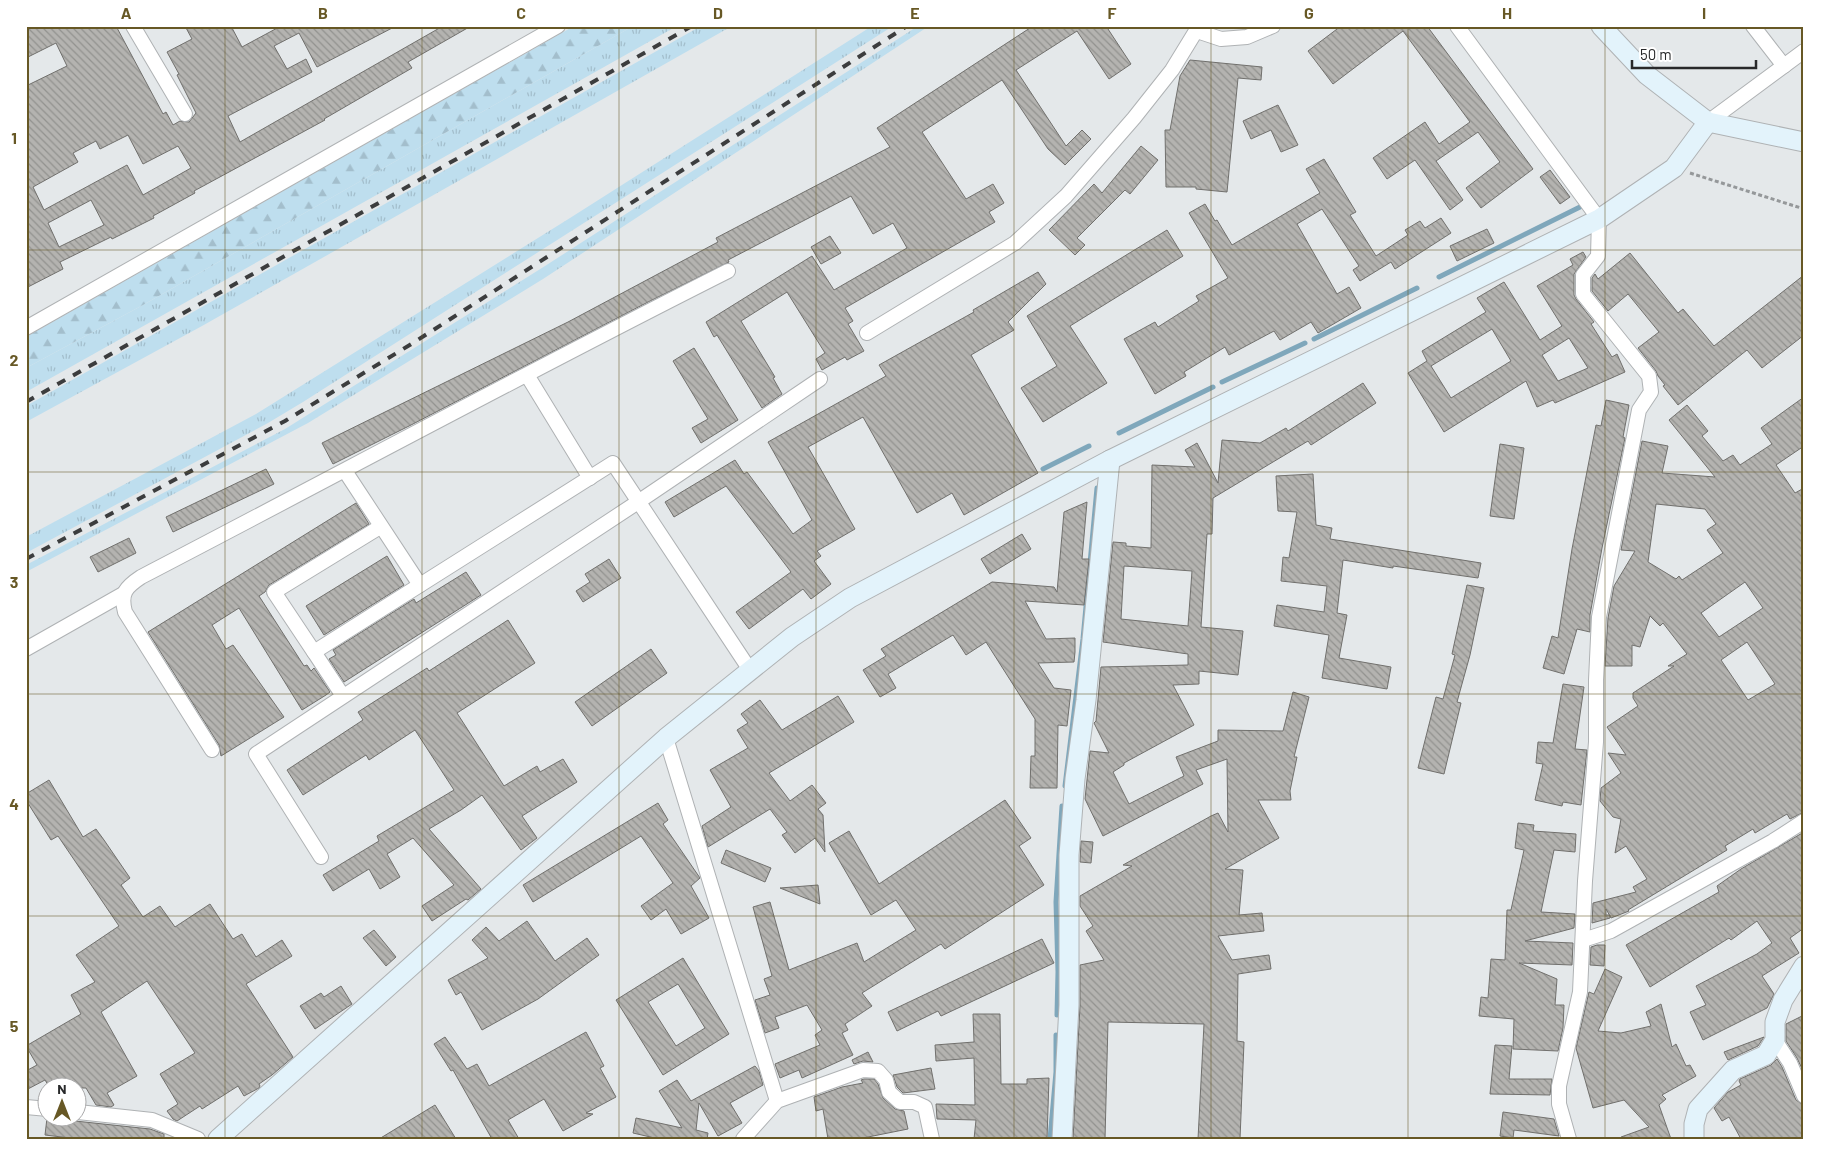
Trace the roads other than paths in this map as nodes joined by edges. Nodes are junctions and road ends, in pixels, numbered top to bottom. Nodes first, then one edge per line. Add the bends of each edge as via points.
1 (133, 26) edge
2 (558, 26) edge
3 (1273, 26) edge
4 (1456, 26) edge
5 (1601, 26) edge
6 (1753, 26) edge
7 (1198, 29) edge
8 (1804, 52) edge
9 (1784, 66) junction
10 (184, 114) dead end
11 (1708, 122) junction
12 (1804, 142) edge
13 (1599, 219) junction
14 (728, 271) dead end
15 (26, 328) edge
16 (867, 333) dead end
17 (527, 375) junction
18 (820, 378) dead end
19 (1110, 460) junction
20 (345, 471) junction
21 (590, 478) junction
22 (638, 502) junction
23 (380, 527) junction
24 (420, 585) junction
25 (123, 594) junction
26 (26, 649) edge
27 (314, 652) junction
28 (750, 670) junction
29 (343, 696) junction
30 (666, 738) junction
31 (212, 750) dead end
32 (1804, 820) edge
33 (321, 857) dead end
34 (1583, 940) junction
35 (1804, 966) edge
36 (1775, 1040) junction
37 (1804, 1096) edge
38 (777, 1101) junction
39 (88, 1113) edge
40 (198, 1139) edge
41 (218, 1139) edge
42 (743, 1139) edge
43 (932, 1139) edge
44 (1062, 1139) edge
45 (1569, 1139) edge
46 (1694, 1139) edge

1 - 10 street
2 - 15 street
3 - 7 street via 1247,37 1221,39
4 - 13 street
5 - 11 main road via 1647,75
6 - 9 street
7 - 16 street via 1172,70 1134,118 1066,196 1015,244
8 - 9 street
9 - 11 street
11 - 12 main road
11 - 13 main road via 1674,168
13 - 19 main road
13 - 34 street via 1598,256 1584,275 1584,294 1649,376 1651,392 1639,410 1599,617 1596,742
14 - 17 street
17 - 20 street
17 - 21 street
18 - 22 street
19 - 28 main road via 850,598
19 - 44 main road via 1069,855 1068,1005
20 - 23 street
20 - 25 street via 141,577
21 - 22 street via 613,464
21 - 24 street
22 - 28 street
22 - 29 street
23 - 24 street
23 - 27 street via 274,592
24 - 27 street
25 - 26 street
25 - 31 street via 125,612
27 - 29 street
28 - 30 main road
29 - 33 street via 256,754
30 - 38 street
30 - 41 main road
32 - 34 street via 1773,841 1611,931
34 - 45 street via 1580,992 1559,1086 1559,1104
35 - 36 main road via 1783,1000 1775,1022
36 - 37 street via 1790,1063
36 - 46 main road via 1766,1055 1733,1070 1698,1109
38 - 42 street
38 - 43 street via 863,1070 878,1071 886,1080 889,1092 900,1102 914,1102 925,1107
39 - 40 street via 152,1120

